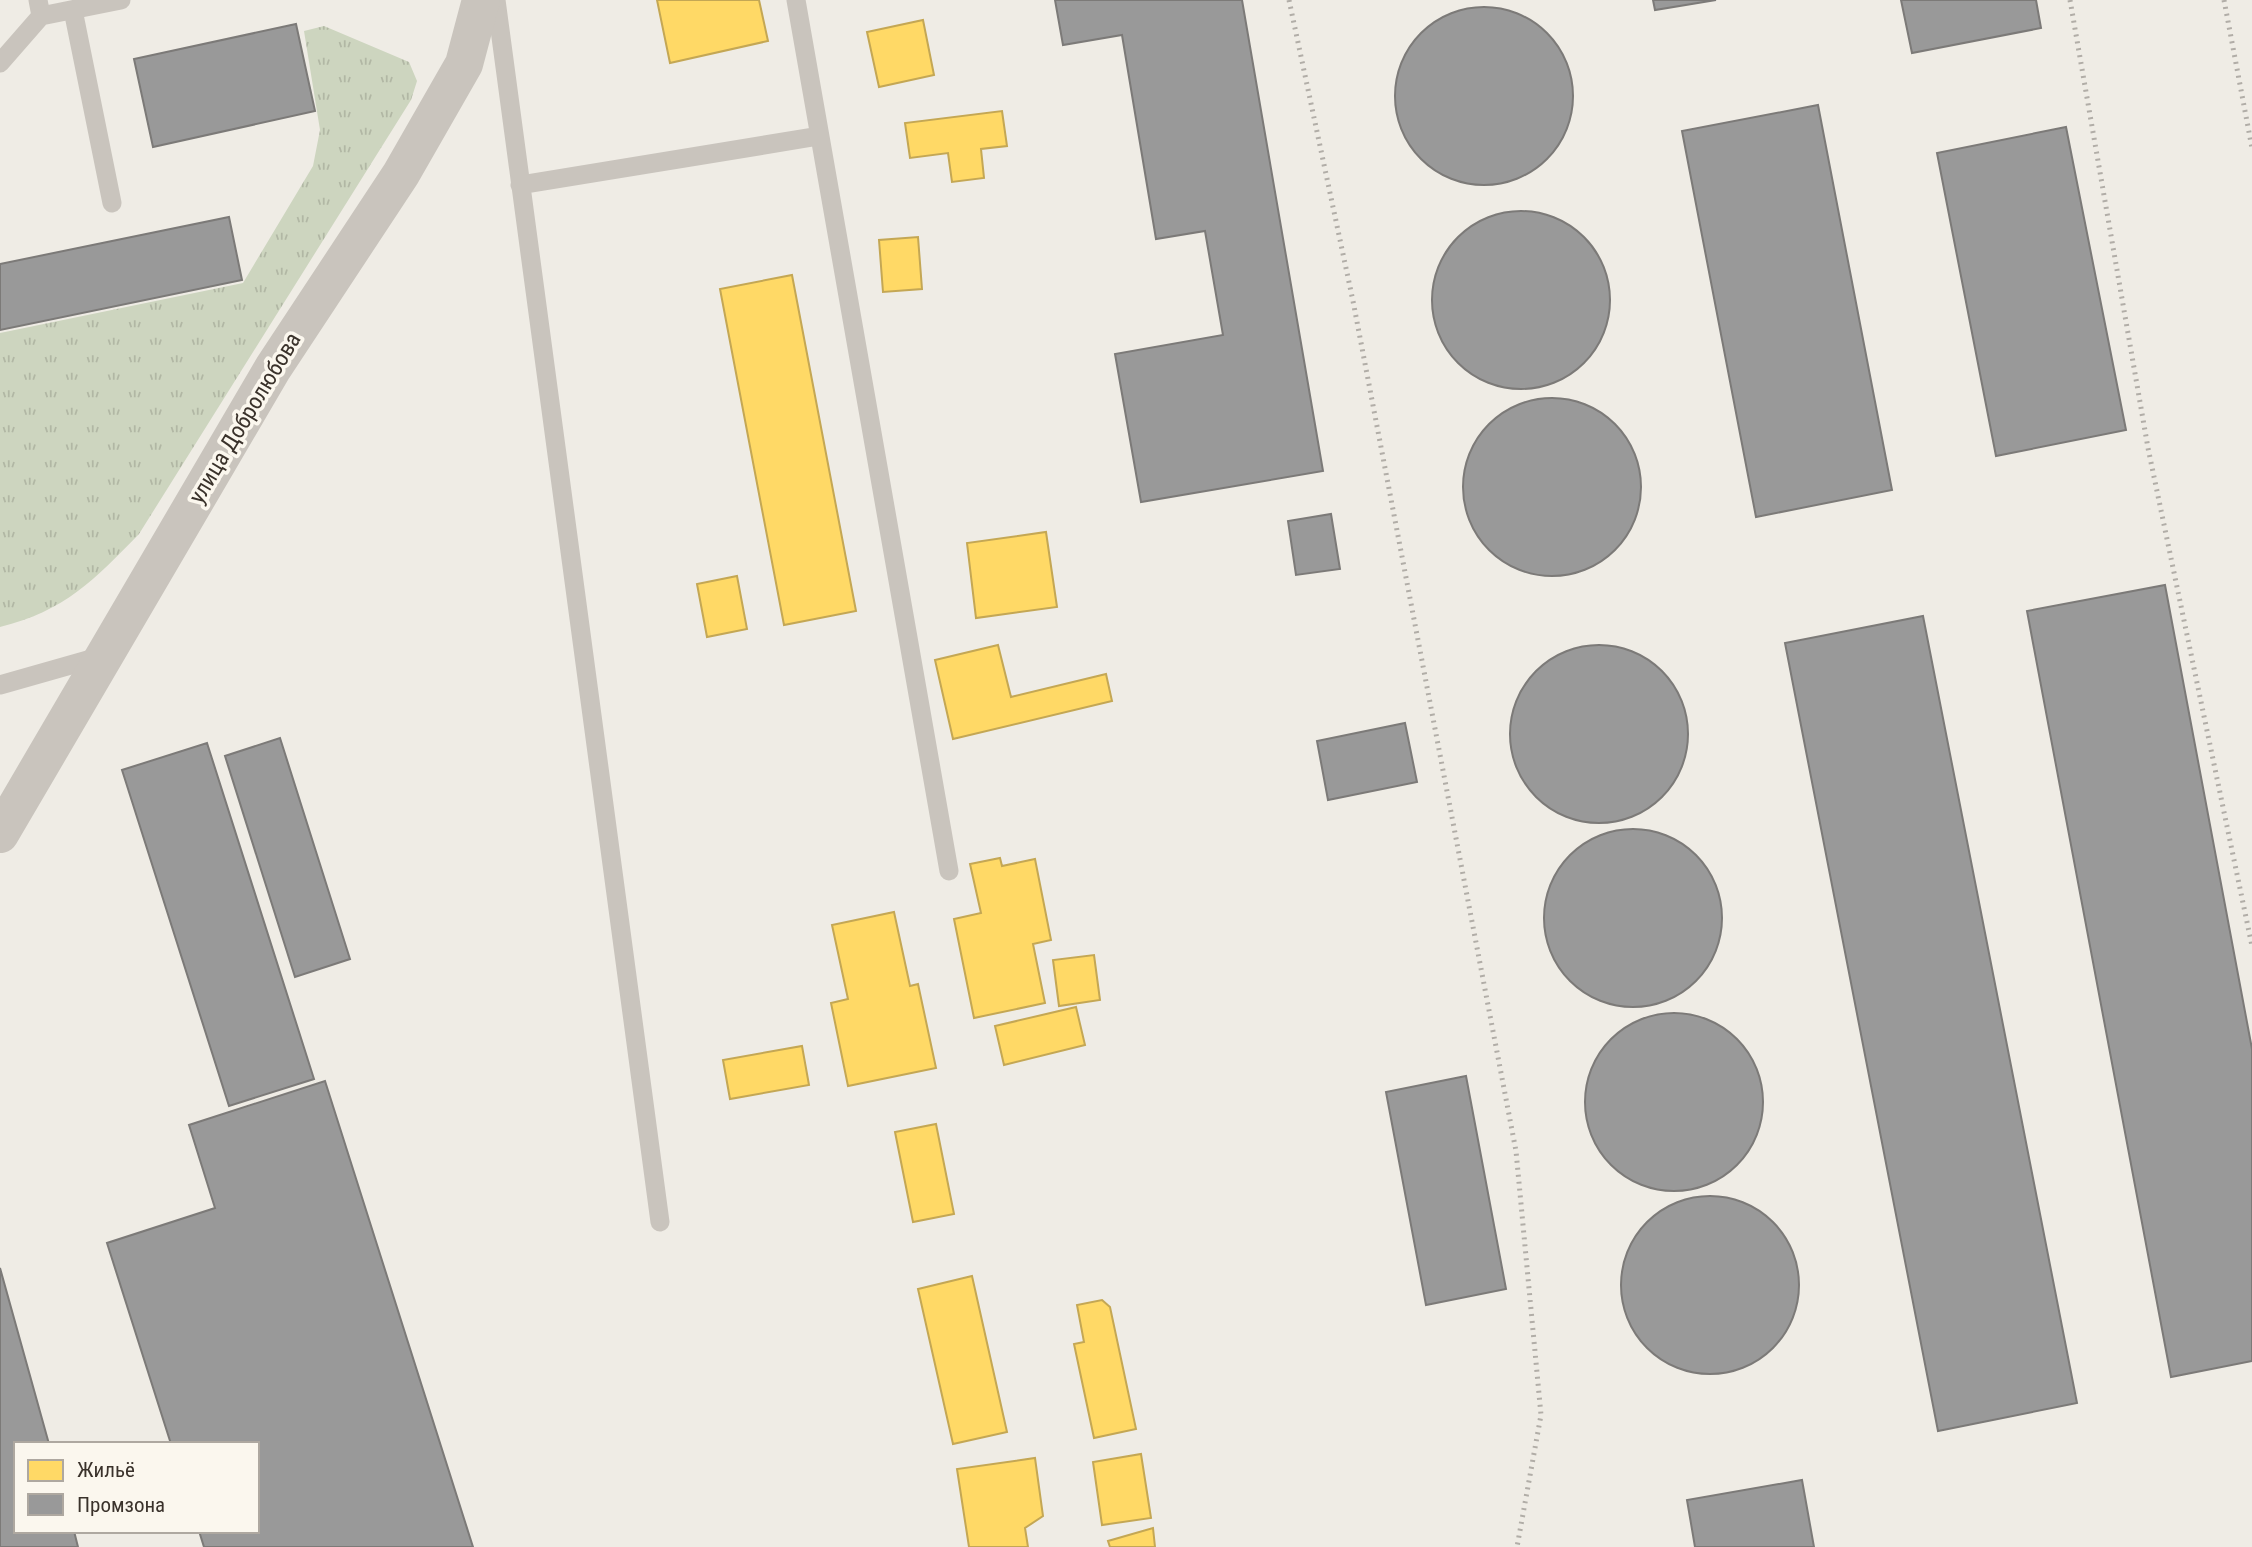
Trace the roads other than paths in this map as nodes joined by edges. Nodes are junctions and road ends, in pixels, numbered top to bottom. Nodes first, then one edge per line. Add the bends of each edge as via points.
1 (121, 0) edge
2 (481, 0) edge
3 (496, 0) edge
4 (796, 0) edge
5 (39, 8) edge
6 (73, 10) junction
7 (0, 63) edge
8 (819, 136) junction
9 (520, 185) junction
10 (113, 203) dead end
11 (103, 656) junction
12 (0, 685) edge
13 (0, 834) edge
14 (949, 871) dead end
15 (660, 1222) dead end

1 - 6 lane
2 - 11 street, улица Добролюбова via 464,64 408,163 274,368
3 - 9 lane
4 - 8 lane
5 - 6 lane
5 - 7 lane
6 - 10 lane
8 - 9 lane
8 - 14 lane
9 - 15 lane
11 - 12 lane
11 - 13 street, улица Добролюбова

